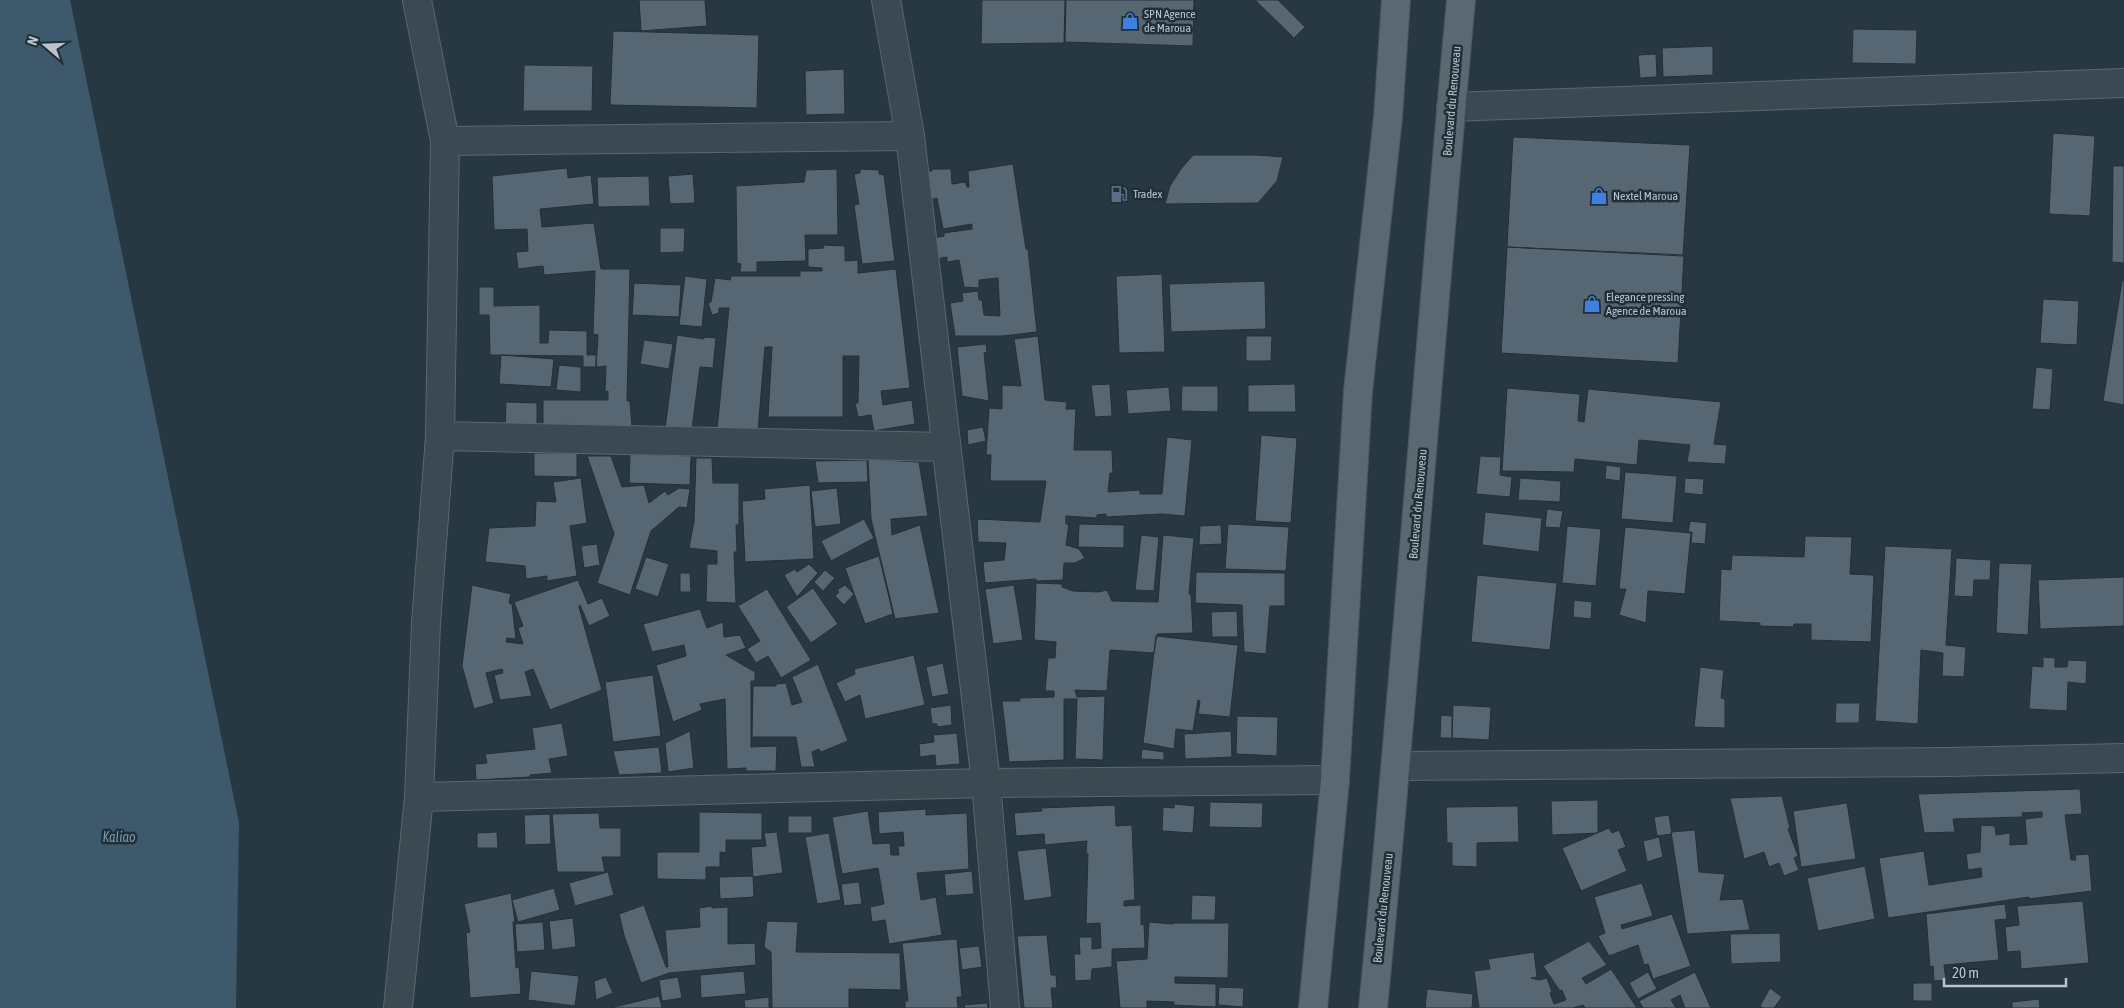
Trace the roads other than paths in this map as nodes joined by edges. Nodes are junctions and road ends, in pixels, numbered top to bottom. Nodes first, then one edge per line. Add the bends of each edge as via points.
1 (417, 0) edge
2 (886, 0) edge
3 (1396, 0) edge
4 (1461, 0) edge
5 (2124, 83) edge
6 (1451, 107) junction
7 (910, 136) junction
8 (445, 141) junction
9 (440, 436) junction
10 (946, 446) junction
11 (2124, 758) edge
12 (1397, 766) junction
13 (1335, 780) junction
14 (986, 783) junction
15 (420, 797) junction
16 (398, 1008) edge
17 (1006, 1008) edge
18 (1313, 1008) edge
19 (1373, 1008) edge

1 - 8 street
2 - 7 street
3 - 13 main road via 1388,116 1358,391
4 - 6 main road, Boulevard du Renouveau
5 - 6 street
6 - 12 main road, Boulevard du Renouveau
7 - 8 street
7 - 10 street
8 - 9 street
9 - 10 street
9 - 15 street via 426,623
10 - 14 street
11 - 12 street
12 - 19 main road, Boulevard du Renouveau
13 - 14 street
13 - 18 main road
14 - 15 street
14 - 17 street
15 - 16 street

